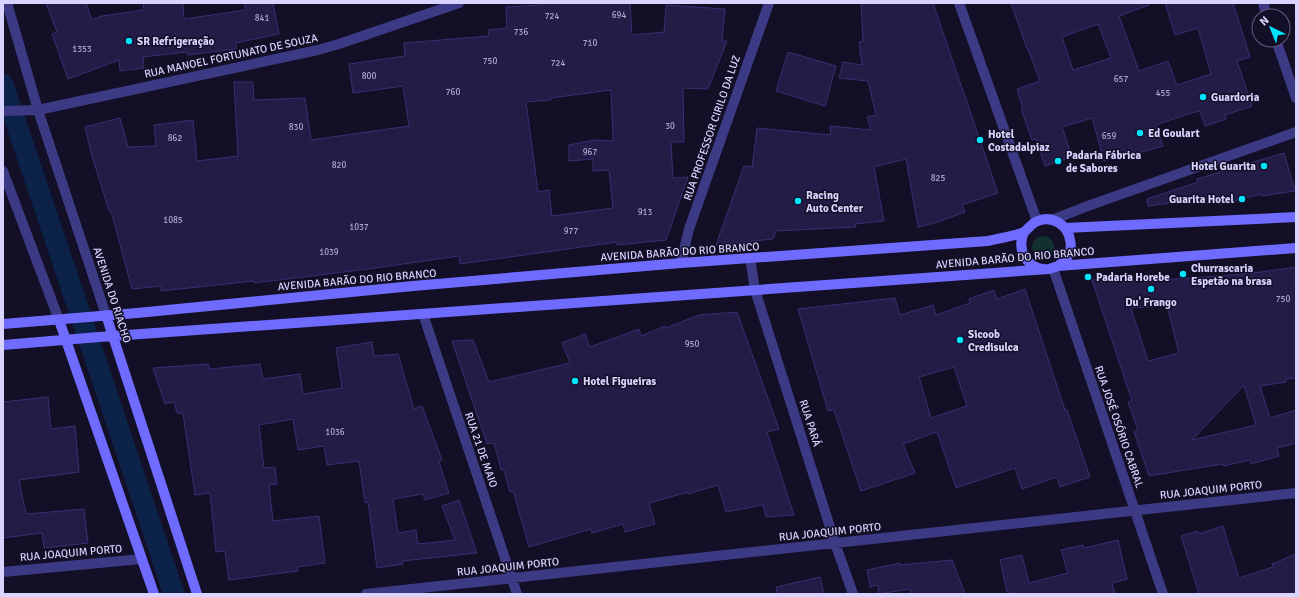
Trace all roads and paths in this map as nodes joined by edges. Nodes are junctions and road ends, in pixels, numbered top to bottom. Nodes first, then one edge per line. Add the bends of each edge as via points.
1 (7, 3) edge
2 (459, 3) edge
3 (769, 3) edge
4 (959, 3) edge
5 (1279, 48) edge
6 (1296, 98) edge
7 (38, 110) junction
8 (3, 111) edge
9 (1296, 132) edge
10 (3, 171) edge
11 (1296, 217) edge
12 (1052, 220) junction
13 (1037, 221) junction
14 (1065, 228) junction
15 (1024, 232) junction
16 (1296, 248) edge
17 (750, 258) junction
18 (681, 263) junction
19 (1052, 268) junction
20 (755, 290) junction
21 (423, 314) junction
22 (106, 315) junction
23 (59, 320) junction
24 (3, 324) edge
25 (113, 336) junction
26 (66, 339) junction
27 (3, 345) edge
28 (1296, 493) edge
29 (1134, 510) junction
30 (835, 543) junction
31 (142, 559) junction
32 (3, 572) edge
33 (512, 578) junction
34 (154, 594) edge
35 (197, 594) edge
36 (366, 594) edge
37 (517, 594) edge
38 (853, 594) edge
39 (1163, 594) edge

1 - 7 street, AVENIDA DO RIACHO
2 - 7 street, RUA MANOEL FORTUNATO DE SOUZA via 318,50
3 - 18 street, RUA PROFESSOR CIRILO DA LUZ via 689,229
4 - 13 street
5 - 6 street
7 - 8 street, RUA MANOEL FORTUNATO DE SOUZA
7 - 22 street, AVENIDA DO RIACHO
9 - 12 street
10 - 23 street
11 - 14 main road
12 - 13 main road
12 - 14 main road
13 - 15 main road, AVENIDA BARÃO DO RIO BRANCO
14 - 19 main road via 1071,241 1068,256 1064,262
15 - 17 main road, AVENIDA BARÃO DO RIO BRANCO via 988,241
15 - 19 main road via 1020,244 1024,256 1032,266
16 - 19 main road, AVENIDA BARÃO DO RIO BRANCO
17 - 18 main road, AVENIDA BARÃO DO RIO BRANCO
17 - 20 street, RUA PARÁ
18 - 22 main road, AVENIDA BARÃO DO RIO BRANCO
19 - 20 main road, AVENIDA BARÃO DO RIO BRANCO
19 - 29 street, RUA JOSÉ OSÓRIO CABRAL
20 - 21 main road, AVENIDA BARÃO DO RIO BRANCO
20 - 30 street, RUA PARÁ
21 - 25 main road, AVENIDA BARÃO DO RIO BRANCO
21 - 33 street, RUA 21 DE MAIO
22 - 23 main road, AVENIDA BARÃO DO RIO BRANCO
22 - 25 main road, AVENIDA DO RIACHO
23 - 24 main road, AVENIDA BARÃO DO RIO BRANCO
23 - 26 main road
25 - 26 main road, AVENIDA BARÃO DO RIO BRANCO
25 - 35 main road, AVENIDA DO RIACHO
26 - 27 main road, AVENIDA BARÃO DO RIO BRANCO
26 - 31 main road
28 - 29 street, RUA JOAQUIM PORTO
29 - 30 street, RUA JOAQUIM PORTO
29 - 39 street, RUA JOSÉ OSÓRIO CABRAL
30 - 33 street, RUA JOAQUIM PORTO
30 - 38 street, RUA PARÁ
31 - 32 street, RUA JOAQUIM PORTO
31 - 34 main road
33 - 36 street, RUA JOAQUIM PORTO
33 - 37 street, RUA 21 DE MAIO

